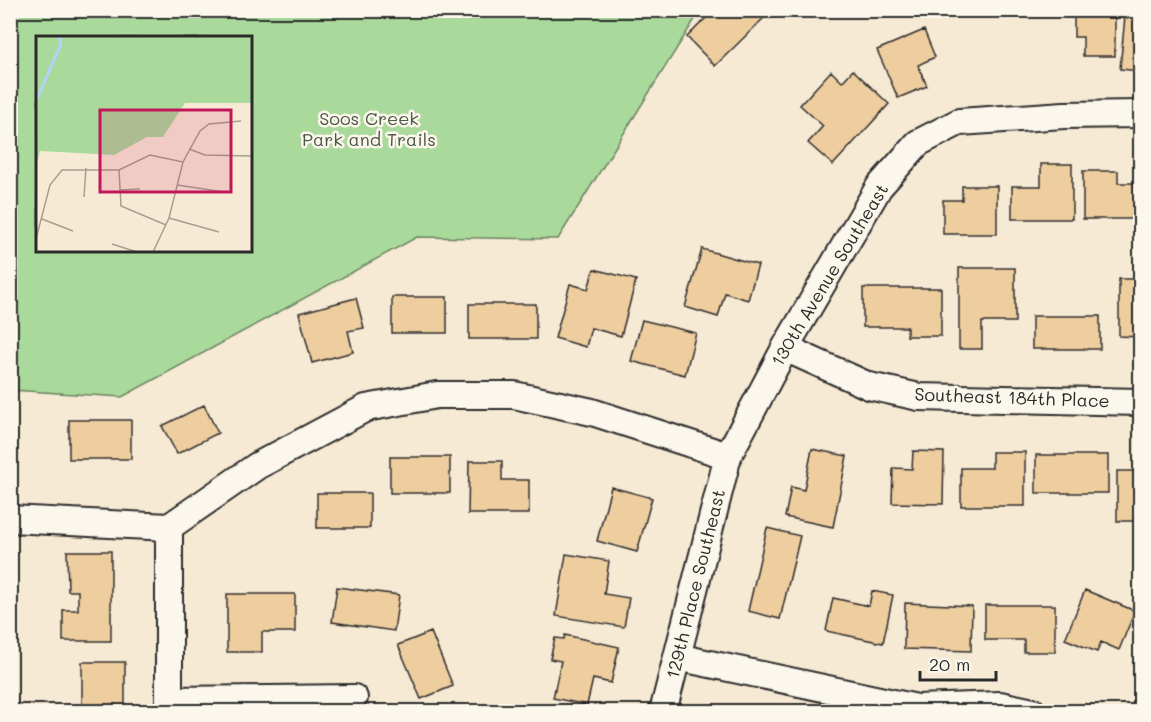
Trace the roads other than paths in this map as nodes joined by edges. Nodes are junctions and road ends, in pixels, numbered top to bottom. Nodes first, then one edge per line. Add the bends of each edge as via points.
1 (1140, 114) edge
2 (785, 348) junction
3 (1140, 402) edge
4 (728, 456) junction
5 (10, 519) edge
6 (170, 527) junction
7 (677, 657) junction
8 (354, 698) dead end
9 (169, 706) edge
10 (663, 711) edge
11 (1033, 711) edge

1 - 2 street, 130th Avenue Southeast via 959,122 918,143 879,188
2 - 3 street, Southeast 184th Place via 869,386 919,397
2 - 4 street, 130th Avenue Southeast
4 - 6 street via 592,412 514,395 437,395 366,408 257,465
4 - 7 street, 129th Place Southeast
5 - 6 street
6 - 9 street
7 - 10 street, 129th Place Southeast
7 - 11 street via 917,708 1000,705
8 - 9 street

